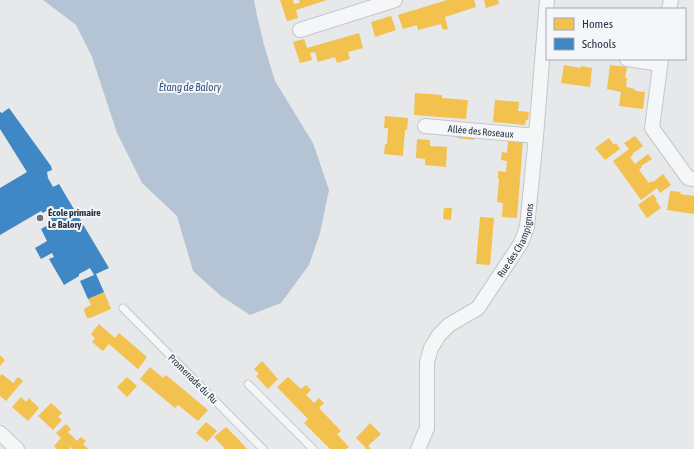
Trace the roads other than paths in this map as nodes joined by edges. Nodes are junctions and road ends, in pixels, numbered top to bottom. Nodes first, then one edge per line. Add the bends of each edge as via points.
1 (395, 0) edge
2 (546, 24) edge
3 (300, 30) dead end
4 (545, 48) edge
5 (638, 60) edge
6 (661, 62) edge
7 (425, 126) dead end
8 (536, 136) junction
9 (694, 179) edge
10 (123, 308) dead end
11 (248, 384) dead end
12 (0, 433) edge
13 (17, 449) edge
14 (263, 449) edge
15 (313, 449) edge
16 (418, 449) edge

1 - 3 street
2 - 4 street, Rue des Champignons
4 - 8 street, Rue des Champignons
5 - 6 street
6 - 9 street via 652,128 688,178
7 - 8 street, Allée des Roseaux
8 - 16 street, Rue des Champignons via 527,227 521,243 478,308 450,325 439,335 431,348 427,362 427,428
10 - 14 lane, Promenade du Ru
11 - 15 lane
12 - 13 street

